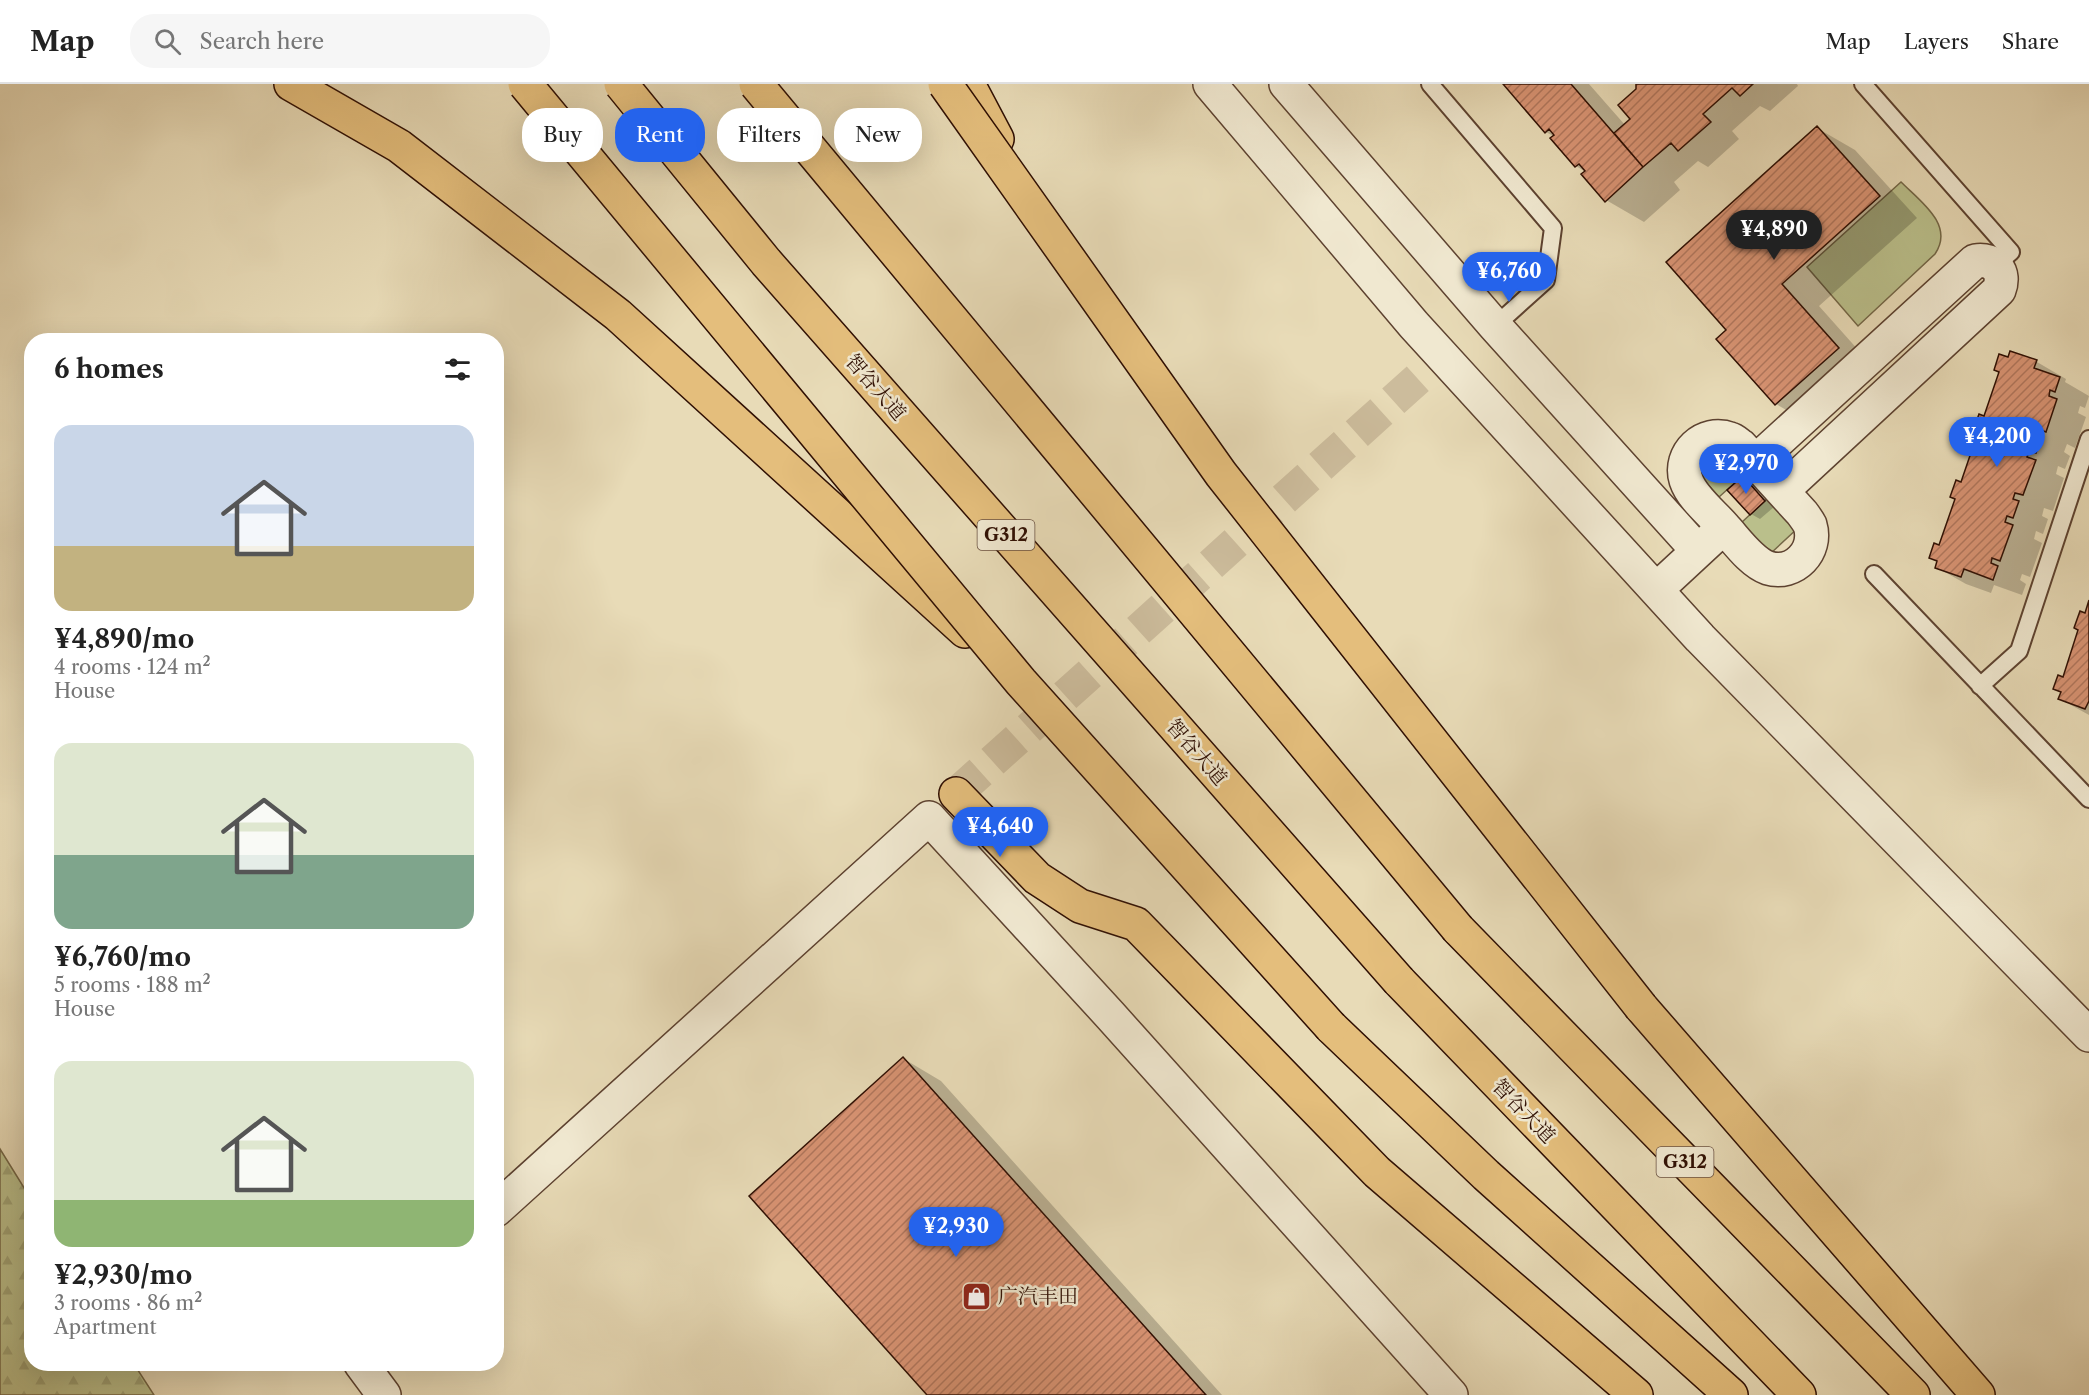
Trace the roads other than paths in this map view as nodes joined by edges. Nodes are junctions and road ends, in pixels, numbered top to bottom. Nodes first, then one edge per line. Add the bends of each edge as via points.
1 (291, 84) edge
2 (525, 84) edge
3 (621, 84) edge
4 (756, 84) edge
5 (945, 84) edge
6 (968, 84) edge
7 (1210, 84) edge
8 (1286, 84) edge
9 (1430, 84) edge
10 (1863, 84) edge
11 (1038, 214) junction
12 (1996, 266) junction
13 (1495, 326) junction
14 (2089, 439) edge
15 (1755, 462) junction
16 (1782, 491) junction
17 (1724, 527) junction
18 (1698, 551) junction
19 (1874, 574) dead end
20 (1656, 590) junction
21 (1021, 682) junction
22 (1980, 686) junction
23 (956, 794) joint
24 (2089, 799) edge
25 (929, 818) junction
26 (2089, 1035) edge
27 (504, 1203) edge
28 (366, 1371) edge
29 (384, 1395) edge
30 (1451, 1395) edge
31 (1636, 1395) edge
32 (1731, 1395) edge
33 (1799, 1395) edge
34 (1913, 1395) edge
35 (1978, 1395) edge

1 - 21 main road, bridge via 399,146 618,315
2 - 21 main road, bridge
3 - 33 main road, 智谷大道 / G312, bridge via 765,262 1398,981
4 - 34 main road, G312, bridge via 1458,929
5 - 11 main road, bridge
6 - 11 main road, bridge
7 - 20 street via 1413,325
8 - 13 street
9 - 13 lane via 1553,228 1546,280
10 - 12 lane via 2011,252
11 - 35 main road, bridge via 1221,474 1641,1007
12 - 15 street via 1990,261 1975,261
12 - 16 street via 2001,273 1999,290
13 - 18 street
14 - 22 lane via 2019,651
15 - 16 street
15 - 17 street via 1741,446 1718,436 1694,446 1687,457 1687,482
16 - 17 street via 1810,524 1812,537 1802,561 1791,568 1765,567
17 - 18 street
18 - 20 street
19 - 22 lane
20 - 26 street
21 - 32 main road, bridge via 1331,1027 1486,1175
22 - 24 lane
23 - 25 street
23 - 31 main road via 1037,878 1080,906 1136,924 1377,1172
25 - 27 street
25 - 30 street
28 - 29 street

